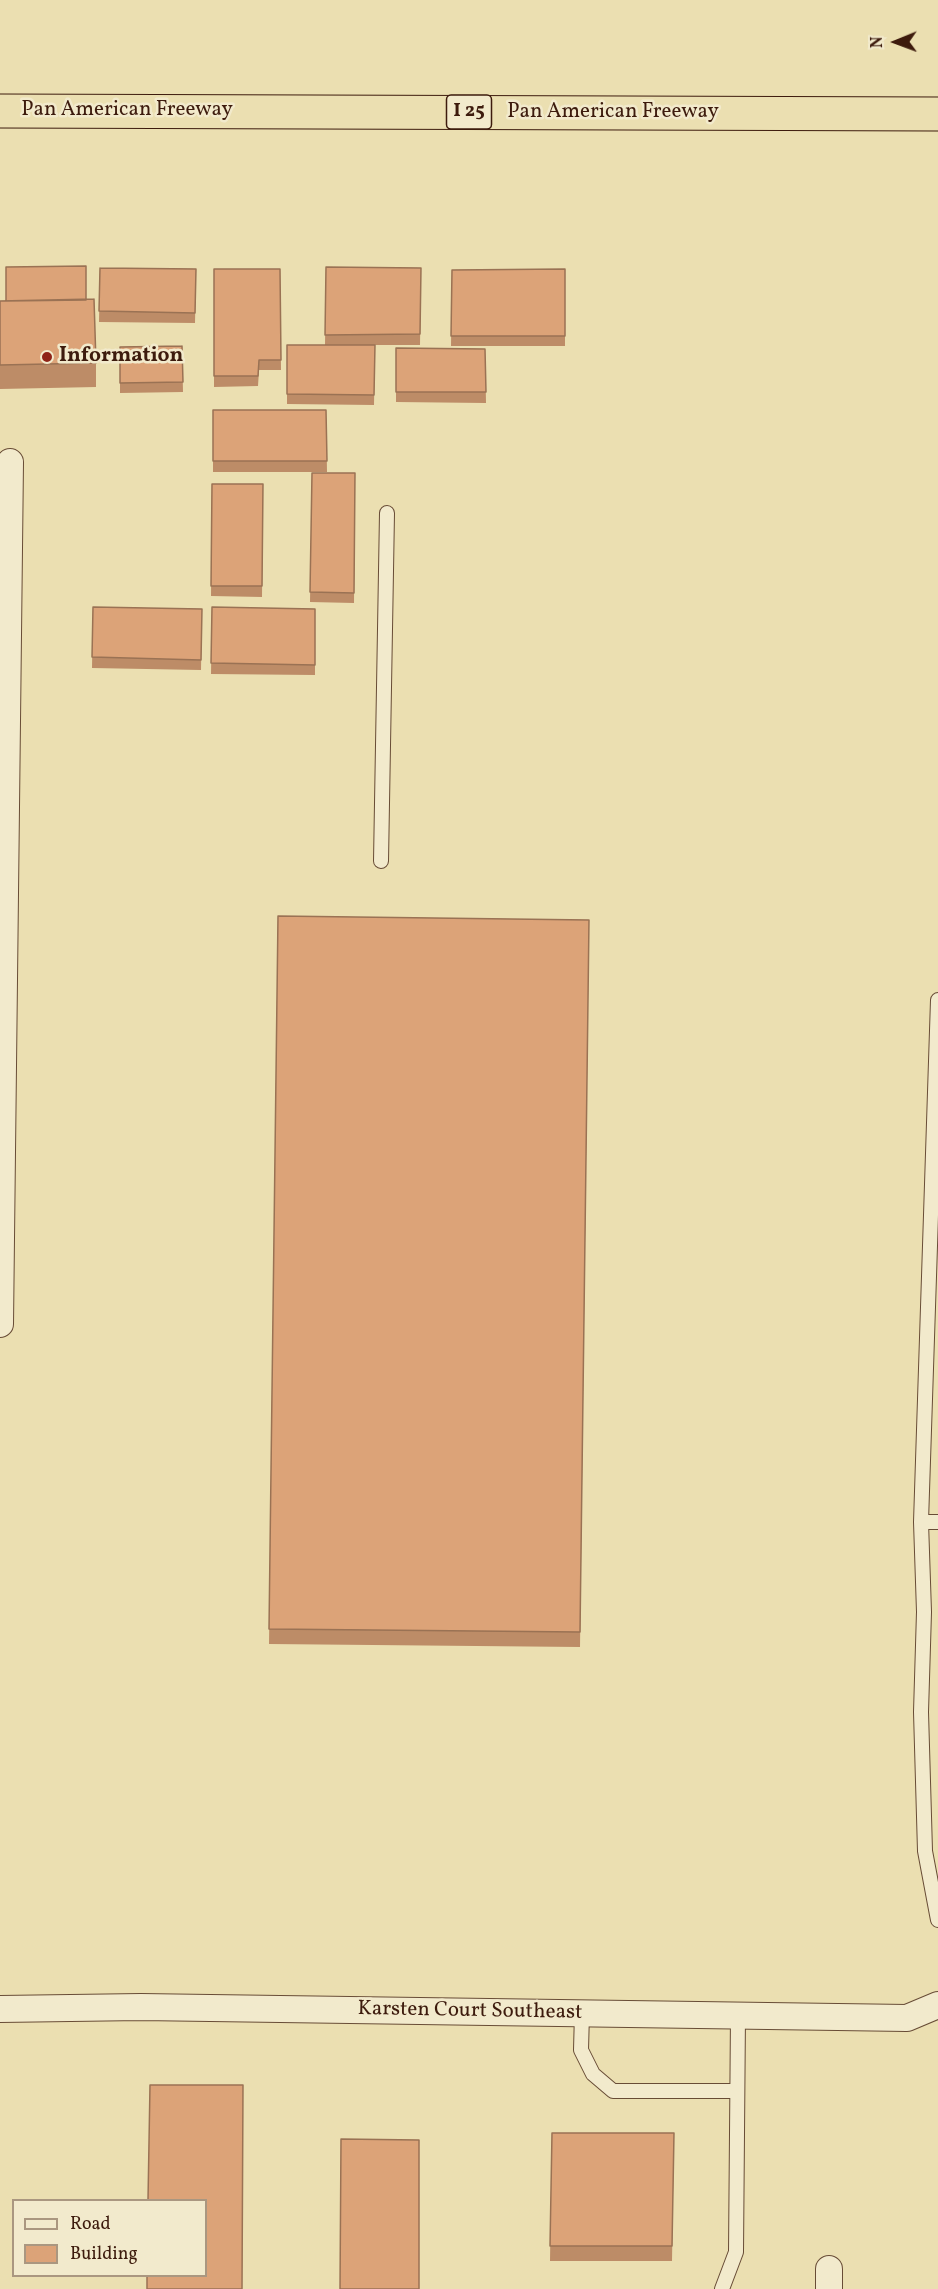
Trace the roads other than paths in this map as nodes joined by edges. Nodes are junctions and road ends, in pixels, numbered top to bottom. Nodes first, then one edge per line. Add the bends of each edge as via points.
1 (0, 111) edge
2 (938, 114) edge
3 (10, 462) dead end
4 (387, 513) dead end
5 (381, 861) dead end
6 (938, 1000) edge
7 (0, 1324) edge
8 (921, 1522) junction
9 (938, 1522) edge
10 (931, 1812) edge
11 (938, 1920) edge
12 (938, 2005) edge
13 (0, 2010) edge
14 (582, 2013) junction
15 (738, 2015) junction
16 (738, 2091) junction
17 (722, 2289) edge

1 - 2 highway, Pan American Freeway / I 25
3 - 7 street
4 - 5 lane
6 - 8 lane
8 - 9 lane
8 - 10 lane via 921,1712
10 - 11 lane via 926,1851
12 - 15 street, Karsten Court Southeast via 907,2018
13 - 14 street, Karsten Court Southeast via 141,2007
14 - 15 street, Karsten Court Southeast
14 - 16 lane via 581,2050 593,2074 613,2091
15 - 16 lane
16 - 17 lane via 736,2252

